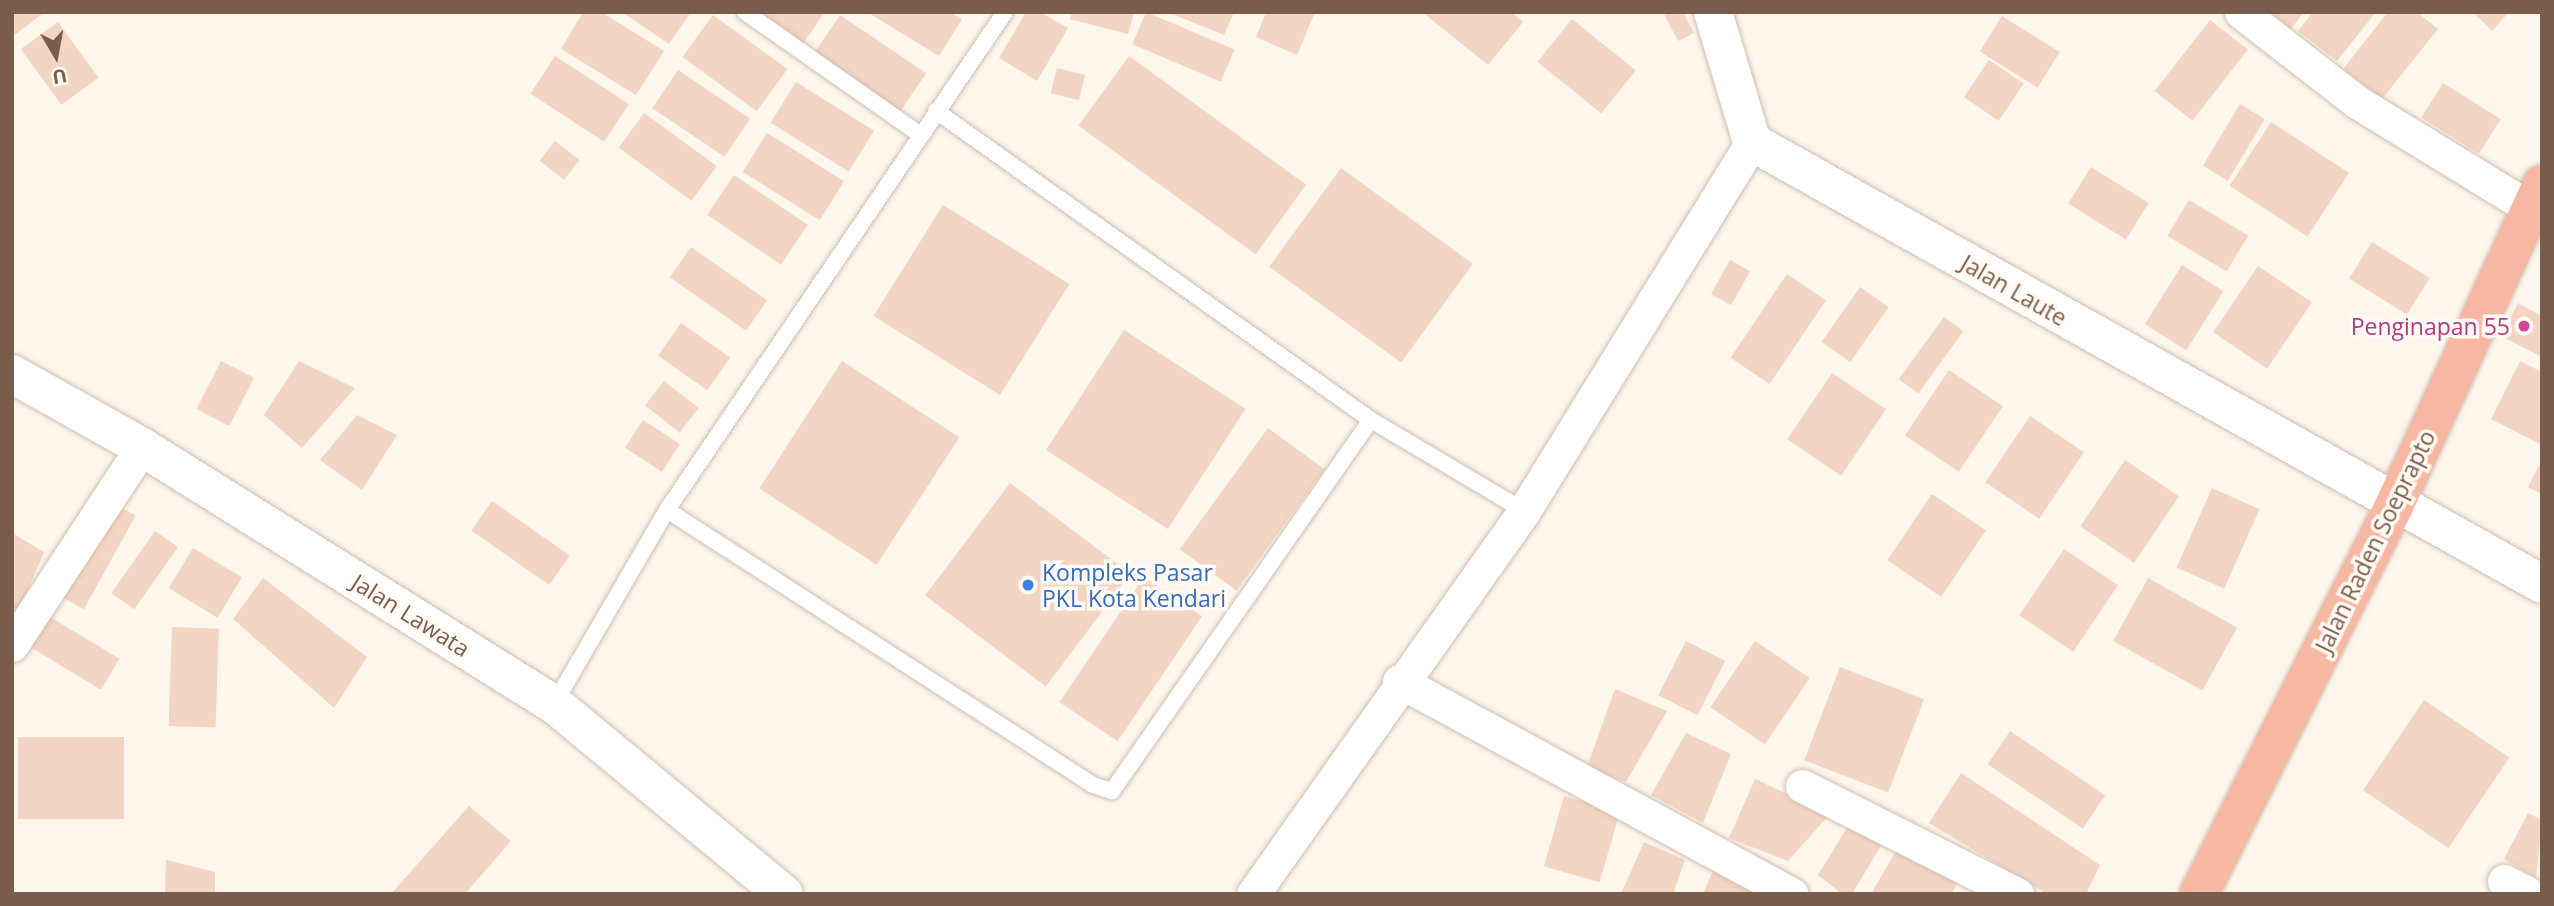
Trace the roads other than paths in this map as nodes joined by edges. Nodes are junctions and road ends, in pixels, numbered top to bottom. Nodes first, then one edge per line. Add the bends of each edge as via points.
1 (745, 12) edge
2 (1005, 12) edge
3 (1713, 12) edge
4 (2241, 12) edge
5 (936, 111) junction
6 (919, 134) junction
7 (1752, 142) junction
8 (2536, 196) edge
9 (12, 374) edge
10 (1371, 420) junction
11 (142, 447) junction
12 (2394, 506) junction
13 (667, 510) junction
14 (1524, 511) junction
15 (2542, 584) edge
16 (13, 643) edge
17 (1399, 681) junction
18 (554, 704) junction
19 (1802, 786) dead end
20 (784, 894) edge
21 (1252, 894) edge
22 (1792, 894) edge
23 (2017, 894) edge
24 (2199, 894) edge

1 - 6 lane
2 - 5 lane
3 - 7 street
4 - 8 street via 2357,102
5 - 6 lane
5 - 10 lane
6 - 13 lane
7 - 12 street, Jalan Laute
7 - 14 street
8 - 12 highway, Jalan Raden Soeprapto
9 - 11 street, Jalan Lawata
10 - 13 lane via 1112,791 1093,785
10 - 14 lane
11 - 16 street
11 - 18 street, Jalan Lawata
12 - 15 street, Jalan Laute
12 - 24 highway, Jalan Raden Soeprapto
13 - 18 lane
14 - 17 street
17 - 21 street
17 - 22 street
18 - 20 street, Jalan Lawata
19 - 23 street

